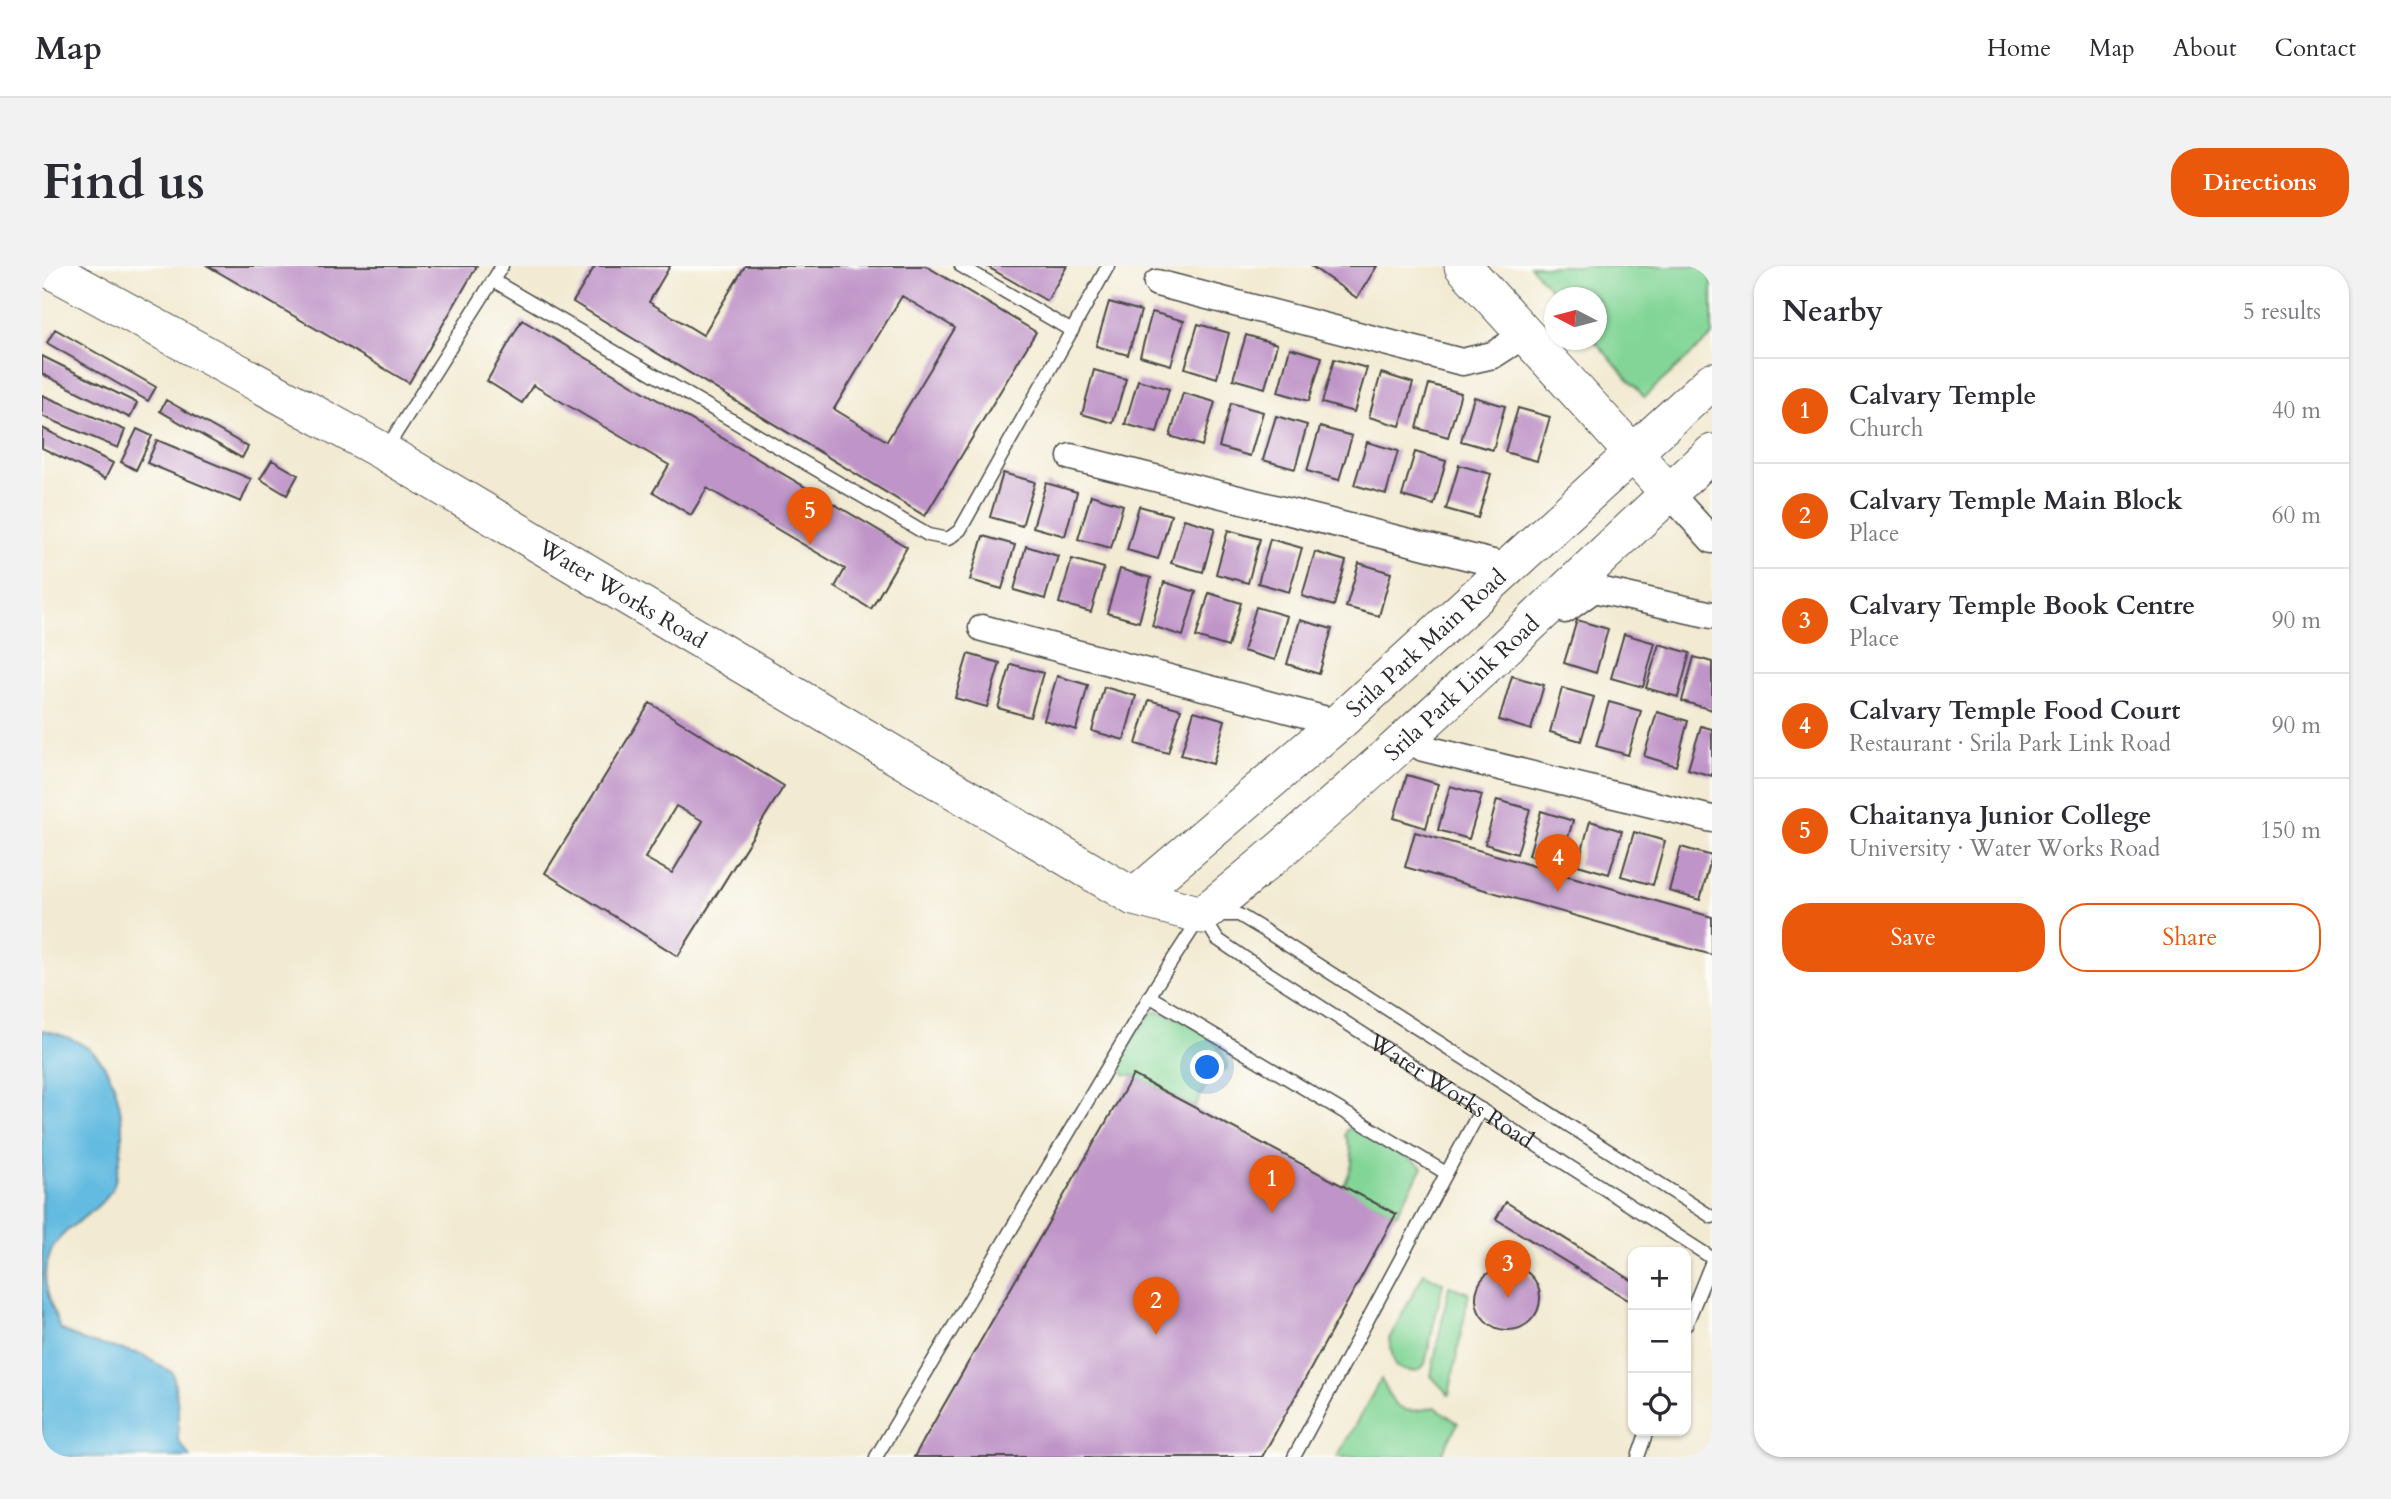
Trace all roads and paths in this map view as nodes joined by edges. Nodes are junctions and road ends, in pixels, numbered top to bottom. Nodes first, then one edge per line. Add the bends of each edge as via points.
1 (44, 266) edge
2 (502, 266) edge
3 (961, 266) edge
4 (1108, 266) edge
5 (1463, 266) edge
6 (494, 281) junction
7 (1157, 283) dead end
8 (1072, 331) junction
9 (1524, 335) junction
10 (1712, 381) edge
11 (384, 452) junction
12 (1633, 453) junction
13 (1712, 453) edge
14 (1071, 457) dead end
15 (1669, 493) junction
16 (1712, 540) edge
17 (1509, 567) junction
18 (1712, 615) edge
19 (982, 628) dead end
20 (1338, 723) junction
21 (1712, 819) edge
22 (1134, 897) junction
23 (1202, 915) junction
24 (1149, 996) junction
25 (1481, 1109) junction
26 (1446, 1173) junction
27 (1712, 1217) edge
28 (1712, 1259) edge
29 (1691, 1312) edge
30 (1645, 1436) edge
31 (876, 1457) edge
32 (1294, 1457) edge
33 (1638, 1457) edge

1 - 11 street, Water Works Road
2 - 6 lane
3 - 8 lane
4 - 8 lane
5 - 9 street
6 - 8 lane via 928,536 948,539 960,530
6 - 11 lane
7 - 9 street via 1462,362 1493,355
9 - 12 street
10 - 12 street, Srila Park Main Road
11 - 22 street, Water Works Road
12 - 15 street
12 - 17 street, Srila Park Main Road
13 - 15 street, Srila Park Link Road
14 - 17 street
15 - 16 street
15 - 23 street, Srila Park Link Road via 1405,740
17 - 20 street, Srila Park Main Road
18 - 21 street via 1594,589 1565,610 1423,748
19 - 20 street
20 - 22 street, Srila Park Main Road
22 - 23 street, Water Works Road
23 - 24 lane
23 - 25 lane, Water Works Road via 1217,939
23 - 27 lane, Water Works Road via 1239,915 1250,921
24 - 26 lane
24 - 31 lane
25 - 26 lane
25 - 28 lane, Water Works Road
26 - 32 lane
28 - 29 lane
30 - 33 lane

